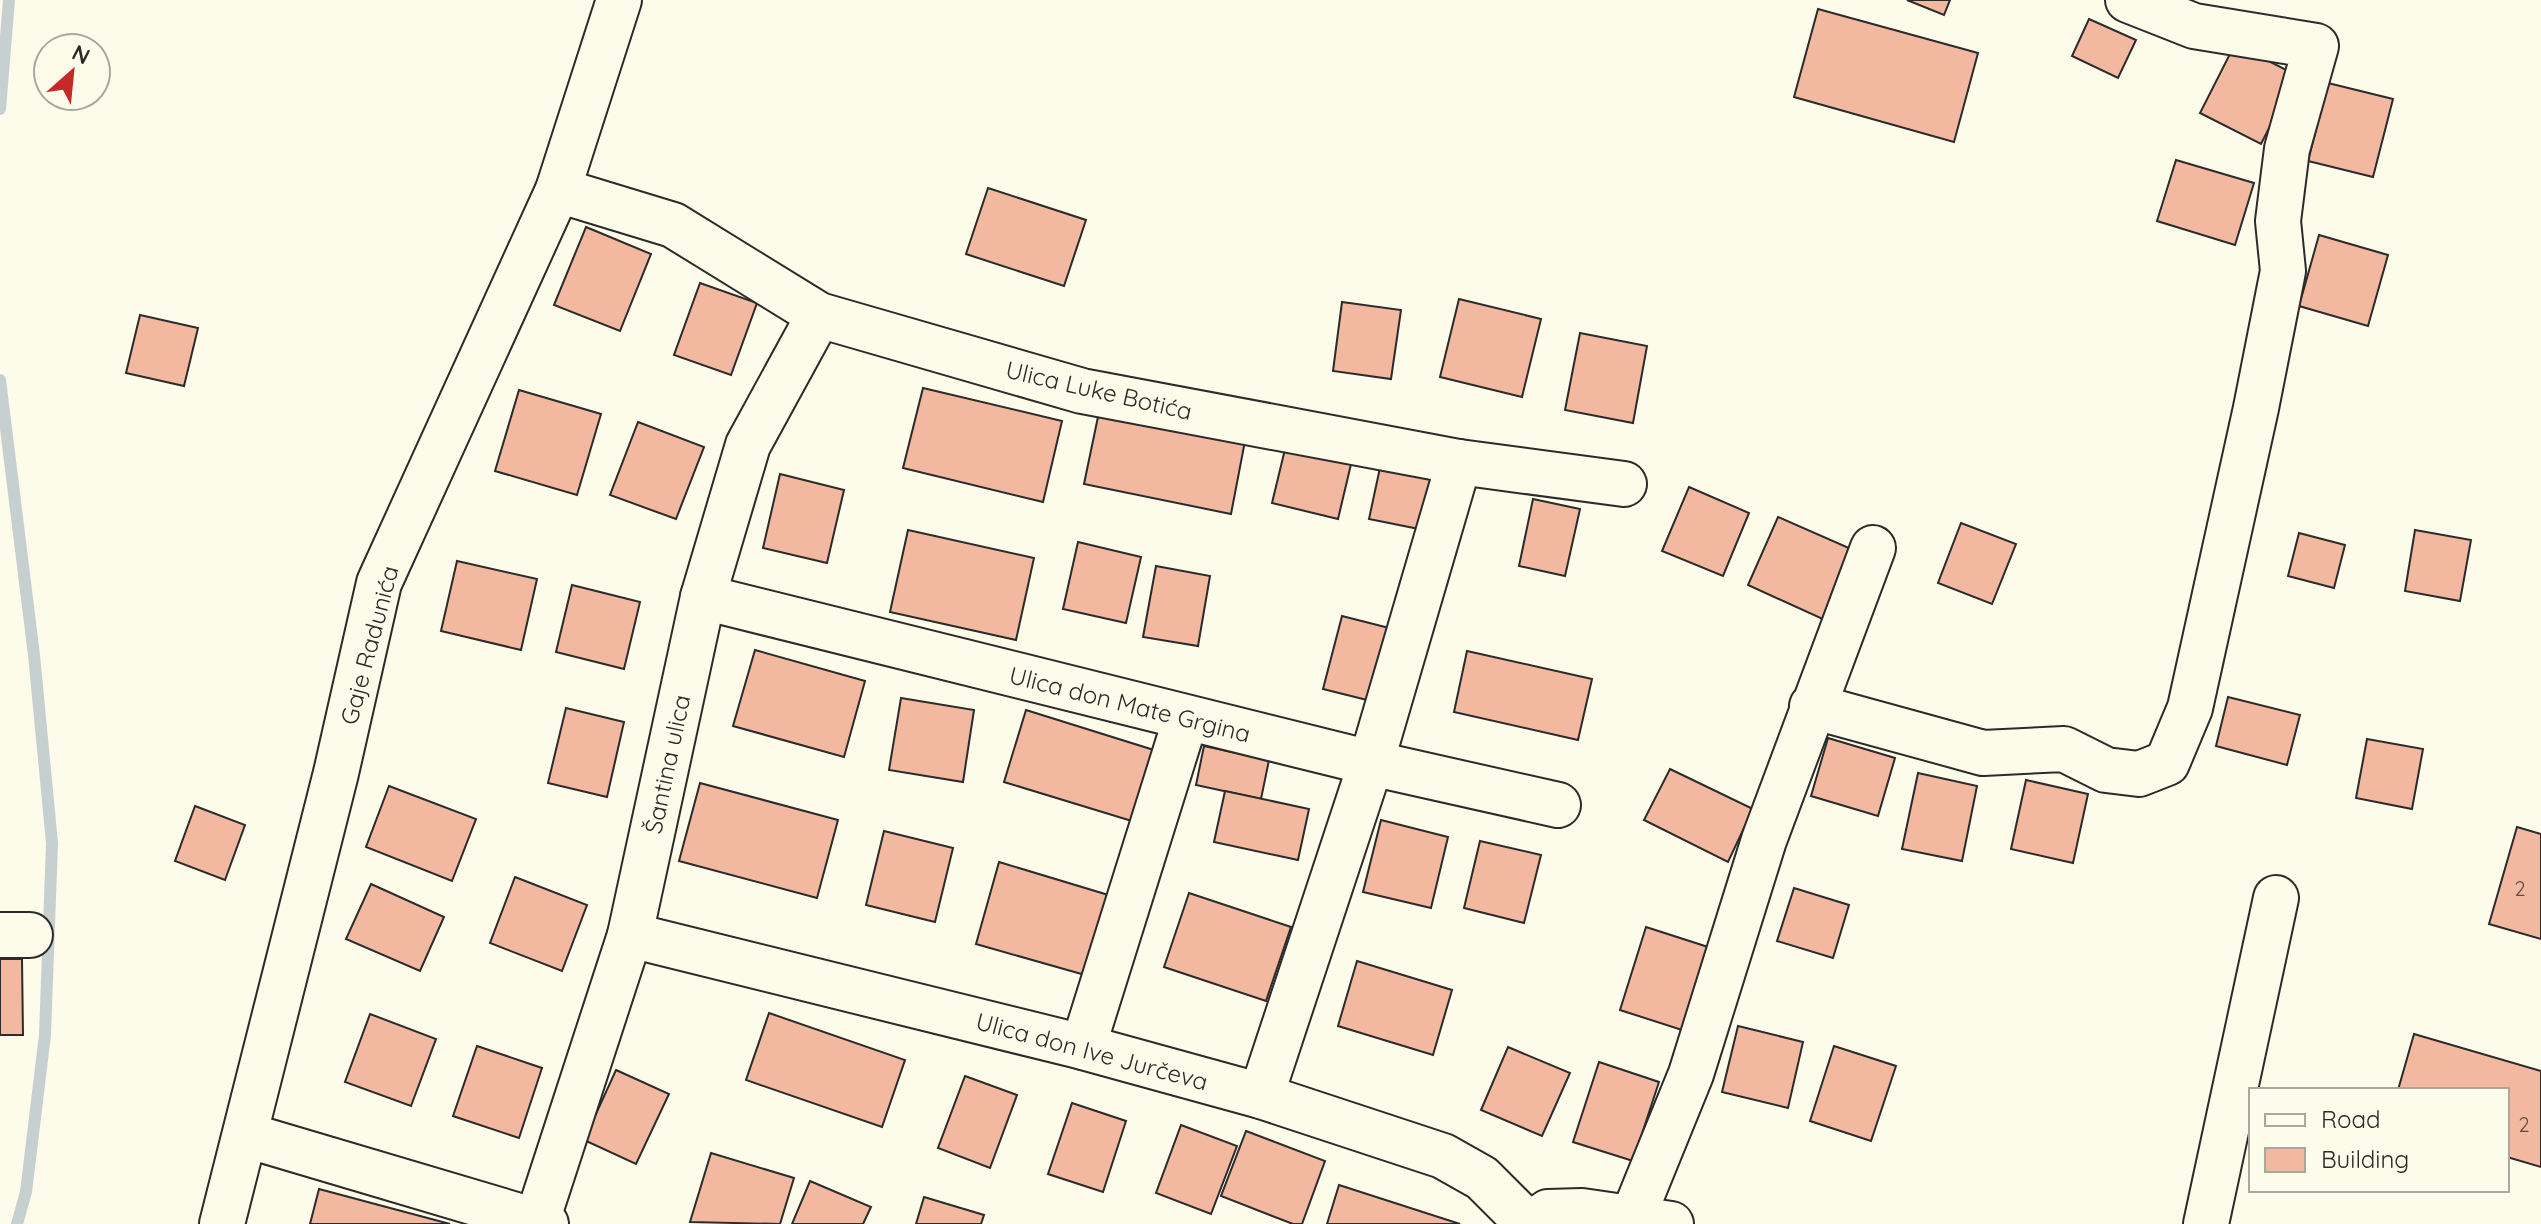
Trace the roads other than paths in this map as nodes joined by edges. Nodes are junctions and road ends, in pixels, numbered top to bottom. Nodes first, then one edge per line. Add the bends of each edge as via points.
1 (619, 0) edge
2 (2128, 0) edge
3 (558, 190) junction
4 (819, 315) junction
5 (1459, 462) junction
6 (1624, 484) dead end
7 (1873, 548) dead end
8 (703, 597) junction
9 (1812, 706) junction
10 (1186, 718) junction
11 (1371, 763) junction
12 (1558, 805) dead end
13 (2276, 898) dead end
14 (630, 935) junction
15 (1083, 1047) junction
16 (1261, 1096) junction
17 (246, 1135) junction
18 (1651, 1222) edge
19 (540, 1223) edge
20 (222, 1224) edge
21 (1529, 1224) edge
22 (2206, 1224) edge

1 - 3 street, Gaje Radunića
2 - 9 street via 2194,26 2316,46 2287,149 2278,221 2283,271 2277,306 2190,708 2167,763 2139,774 2106,770 2064,749 1983,753
3 - 4 street, Ulica Luke Botića via 673,225
3 - 17 street, Gaje Radunića via 379,583
4 - 5 street, Ulica Luke Botića via 1082,391
4 - 8 street, Šantina ulica via 748,445
5 - 6 street, Ulica Luke Botića
5 - 11 street
7 - 9 street
8 - 10 street, Ulica don Mate Grgina
8 - 14 street, Šantina ulica
9 - 18 street via 1764,840
10 - 11 street, Ulica don Mate Grgina
10 - 15 street
11 - 12 street, Ulica don Mate Grgina
11 - 16 street
13 - 22 street
14 - 15 street, Ulica don Ive Jurčeva
14 - 19 street, Šantina ulica
15 - 16 street, Ulica don Ive Jurčeva
16 - 21 street, Ulica don Ive Jurčeva via 1443,1156 1482,1178
17 - 19 street
17 - 20 street, Gaje Radunića
18 - 21 street via 1582,1211 1548,1212

